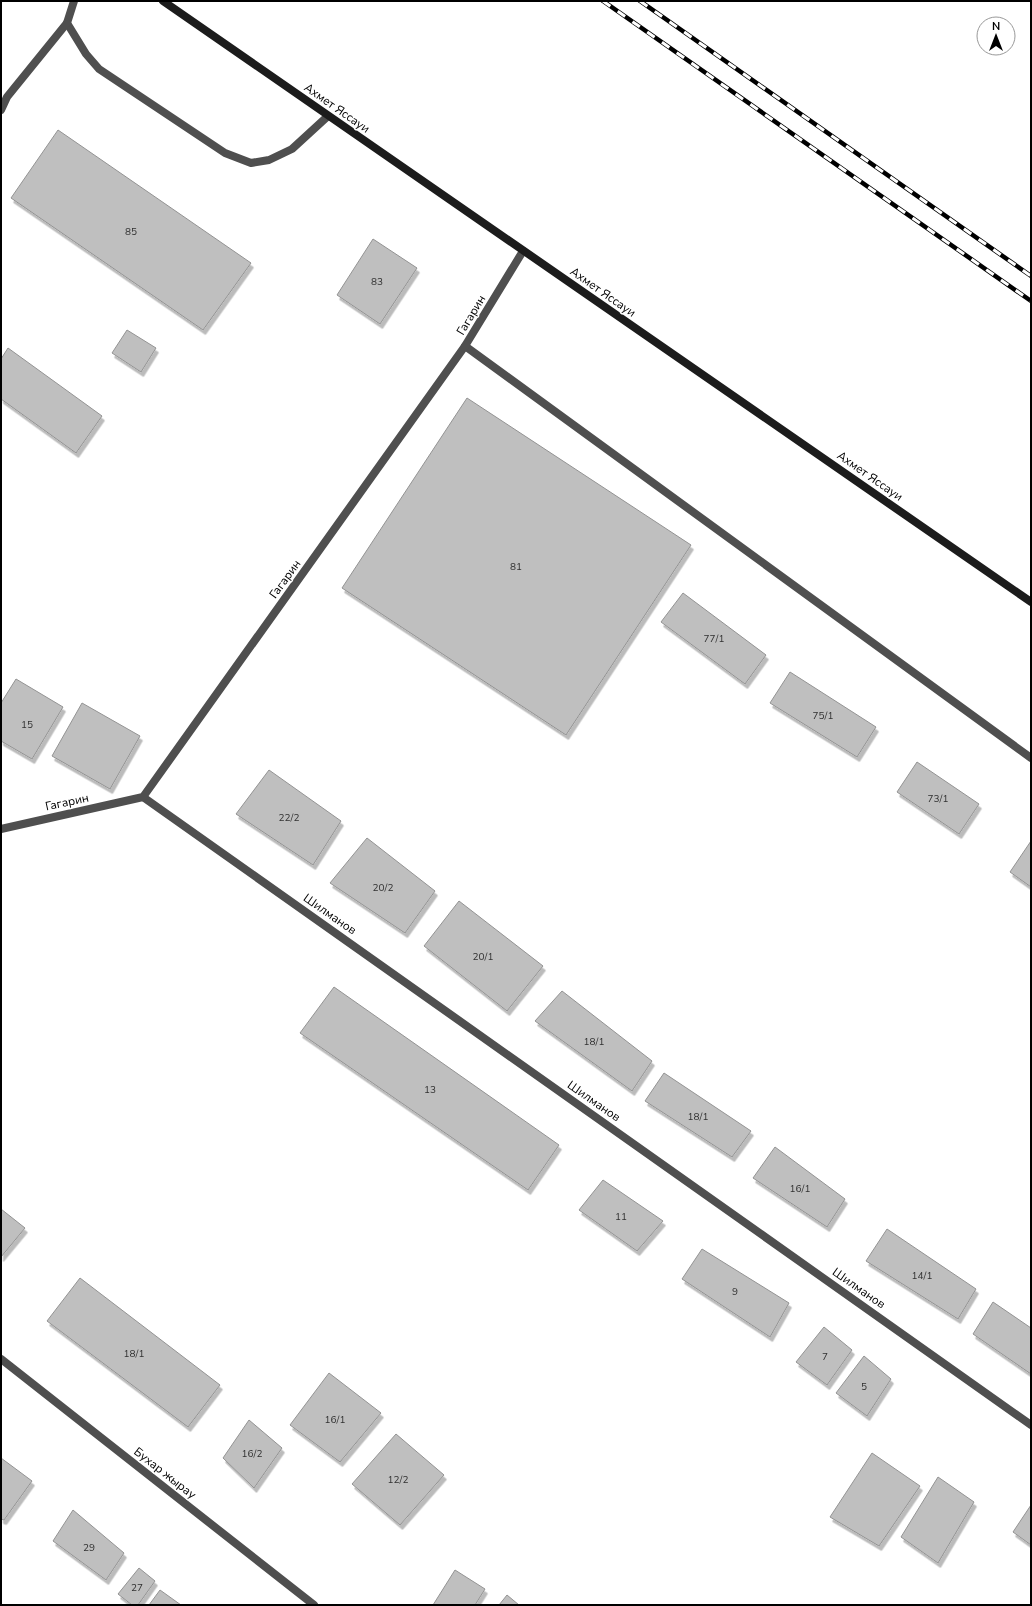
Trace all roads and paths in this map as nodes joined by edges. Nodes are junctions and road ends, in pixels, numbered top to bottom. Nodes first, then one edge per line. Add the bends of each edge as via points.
1 (74, 1) edge
2 (163, 1) edge
3 (67, 23) junction
4 (1, 110) edge
5 (328, 116) junction
6 (523, 251) junction
7 (466, 346) junction
8 (1031, 602) edge
9 (1031, 758) edge
10 (143, 797) junction
11 (1, 829) edge
12 (1, 1359) edge
13 (1031, 1425) edge
14 (314, 1605) edge

1 - 3 street
2 - 5 main road, Ахмет Яссауи
3 - 4 street via 7,97
3 - 5 street via 86,54 99,69 225,153 251,163 269,160 292,149
5 - 6 main road, Ахмет Яссауи
6 - 7 street, Гагарин
6 - 8 main road, Ахмет Яссауи
7 - 9 street
7 - 10 street, Гагарин
10 - 11 street, Гагарин
10 - 13 street, Шилманов
12 - 14 street, Бухар жырау

